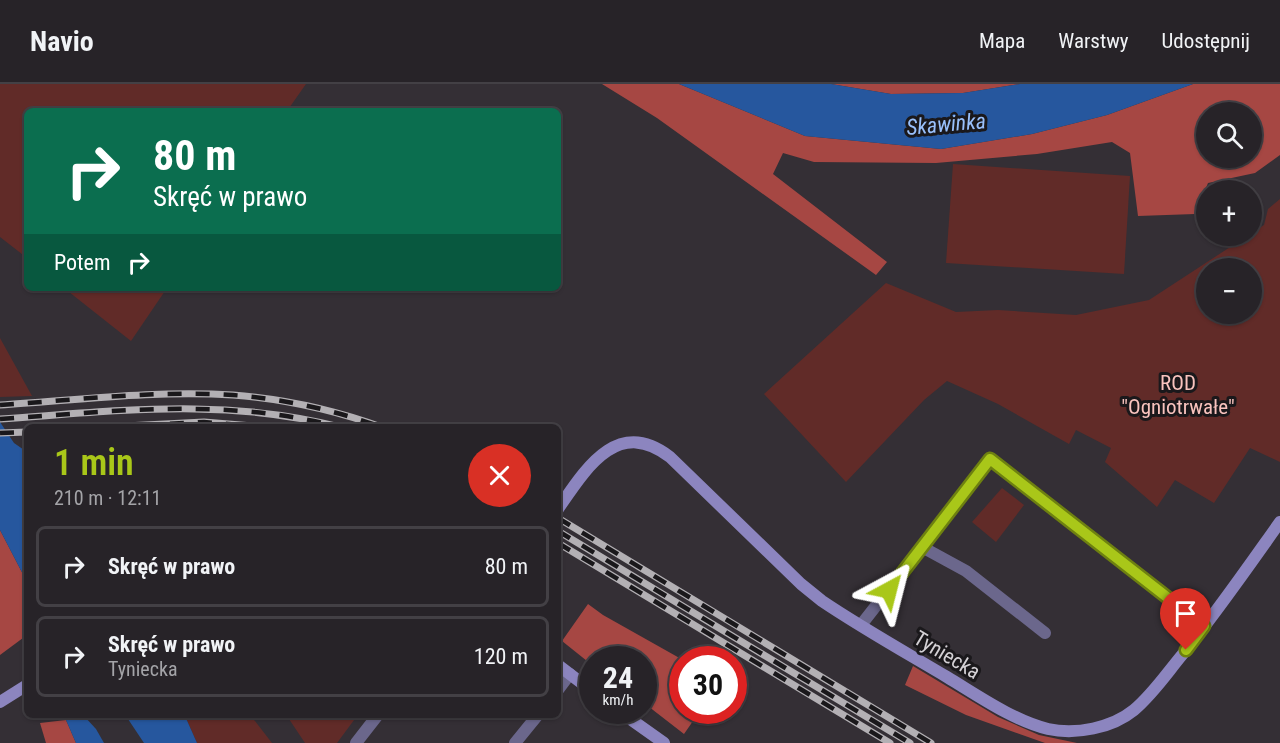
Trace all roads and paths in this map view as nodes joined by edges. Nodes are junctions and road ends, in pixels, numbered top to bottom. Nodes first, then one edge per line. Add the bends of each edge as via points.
1 (561, 505) edge
2 (1280, 522) edge
3 (922, 547) junction
4 (861, 625) junction
5 (1204, 626) junction
6 (1045, 633) dead end
7 (561, 668) edge
8 (570, 675) junction
9 (579, 682) edge
10 (561, 686) edge
11 (24, 687) edge
12 (0, 702) edge
13 (375, 718) edge
14 (535, 718) edge
15 (637, 724) edge
16 (356, 743) edge
17 (515, 743) edge
18 (664, 743) edge

1 - 4 street, Tyniecka via 606,450 633,443 652,446 670,457 801,584
2 - 5 street, Tyniecka
3 - 4 street
3 - 5 street via 990,459
3 - 6 street via 966,572
4 - 5 street, Tyniecka via 974,694 1039,727 1062,731 1087,730 1133,711 1152,693
7 - 8 street
8 - 9 street
8 - 10 street
11 - 12 street
13 - 16 street
14 - 17 street
15 - 18 street

